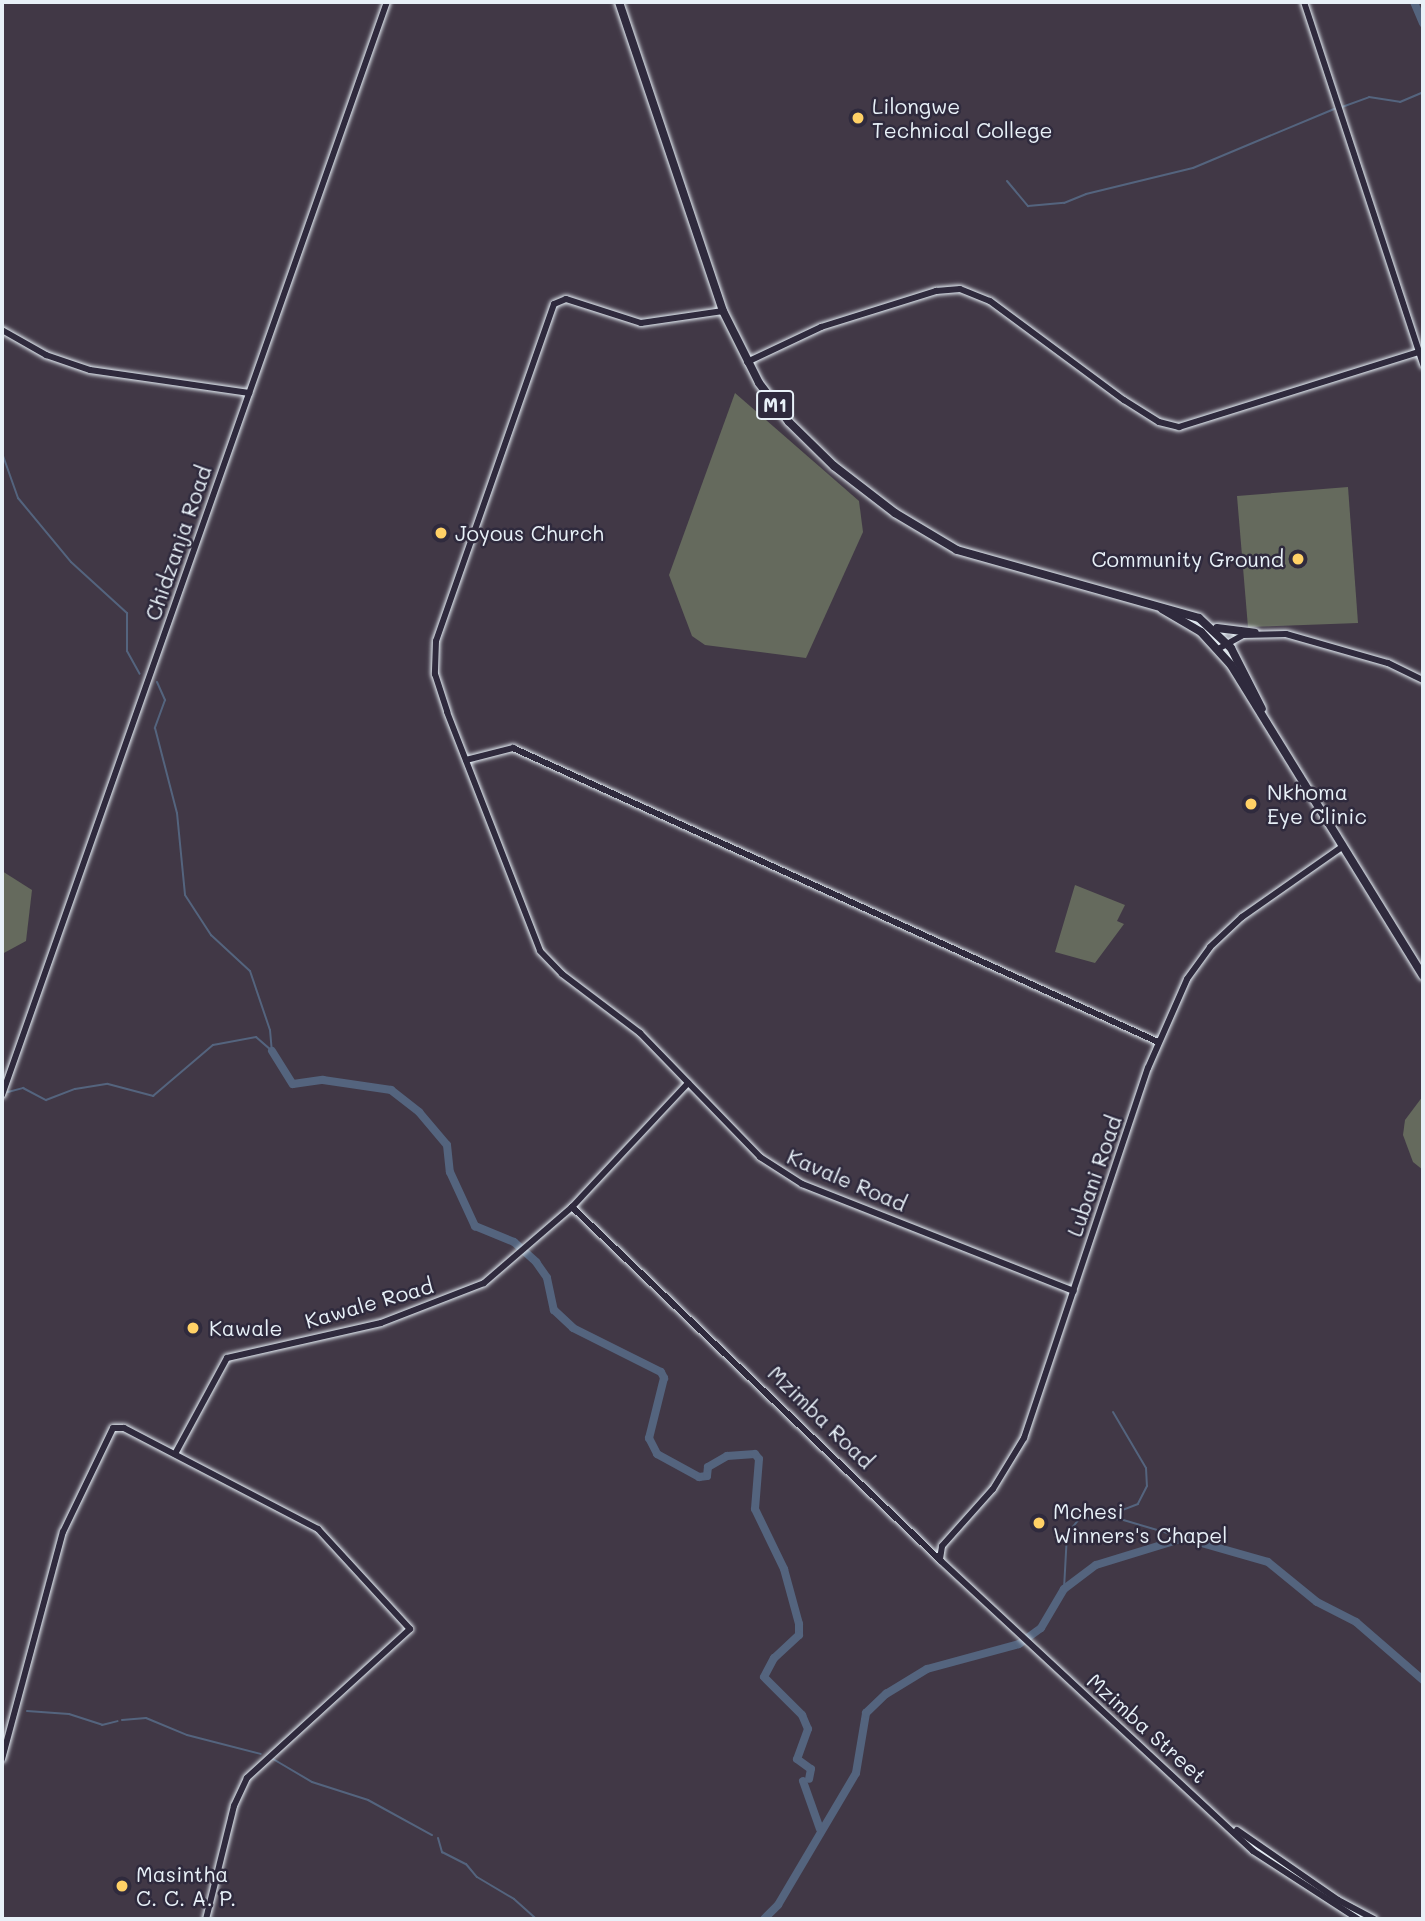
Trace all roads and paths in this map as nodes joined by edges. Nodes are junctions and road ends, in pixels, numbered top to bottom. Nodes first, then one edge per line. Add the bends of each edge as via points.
1 (387, 2) edge
2 (619, 2) edge
3 (1304, 2) edge
4 (723, 312) junction
5 (2, 330) edge
6 (1419, 352) junction
7 (747, 362) junction
8 (1423, 365) edge
9 (249, 393) junction
10 (1150, 603) junction
11 (1193, 615) junction
12 (1255, 633) junction
13 (1243, 635) junction
14 (1227, 642) junction
15 (1218, 649) junction
16 (1235, 654) junction
17 (1423, 680) edge
18 (1262, 709) junction
19 (466, 760) junction
20 (1342, 847) junction
21 (1423, 976) edge
22 (1158, 1042) junction
23 (688, 1083) junction
24 (2, 1095) edge
25 (572, 1207) junction
26 (1074, 1291) junction
27 (175, 1454) junction
28 (941, 1561) junction
29 (1043, 1655) joint
30 (2, 1759) edge
31 (1229, 1825) junction
32 (206, 1919) edge
33 (1358, 1919) edge
34 (1374, 1919) edge

1 - 9 street, Chidzanja Road
2 - 4 highway, M1
3 - 6 street
4 - 7 highway, M1
4 - 19 street, Kavale Road via 641,323 566,299 554,304 435,647 436,681
5 - 9 street via 55,359 90,370
6 - 7 street via 1179,426 1160,422 1124,400 990,301 960,289 936,291 831,324
6 - 8 street
7 - 10 highway, M1 via 772,401 818,452 925,534 985,560
9 - 24 street, Chidzanja Road
10 - 11 highway, M1
10 - 15 highway, M1 via 1185,621
11 - 12 highway, M1 via 1228,632
11 - 14 highway, M1
12 - 13 street
12 - 17 street via 1319,641 1388,663
13 - 14 street
13 - 16 highway
14 - 15 street
14 - 16 highway, M1
15 - 18 highway, M1
16 - 18 highway, M1
18 - 20 highway, M1
19 - 22 street via 513,748
19 - 23 street, Kavale Road via 541,951 562,974 640,1033
20 - 21 highway, M1
20 - 22 street, Lubani Road via 1266,897 1216,940 1187,979
22 - 26 street, Lubani Road
23 - 25 street
23 - 26 street, Kavale Road via 760,1157 792,1179
25 - 27 street, Kawale Road via 484,1283 405,1315 227,1358
25 - 28 street, Mzimba Road
26 - 28 street, Lubani Road via 1024,1438 993,1489 940,1550
27 - 30 street via 120,1427 111,1431 63,1532
27 - 32 street via 318,1529 410,1629 247,1778 234,1806
28 - 29 street, Mzimba Road
29 - 31 street, Mzimba Street
31 - 33 street, Mzimba Street via 1293,1880
31 - 34 street, Mzimba Street via 1338,1900

